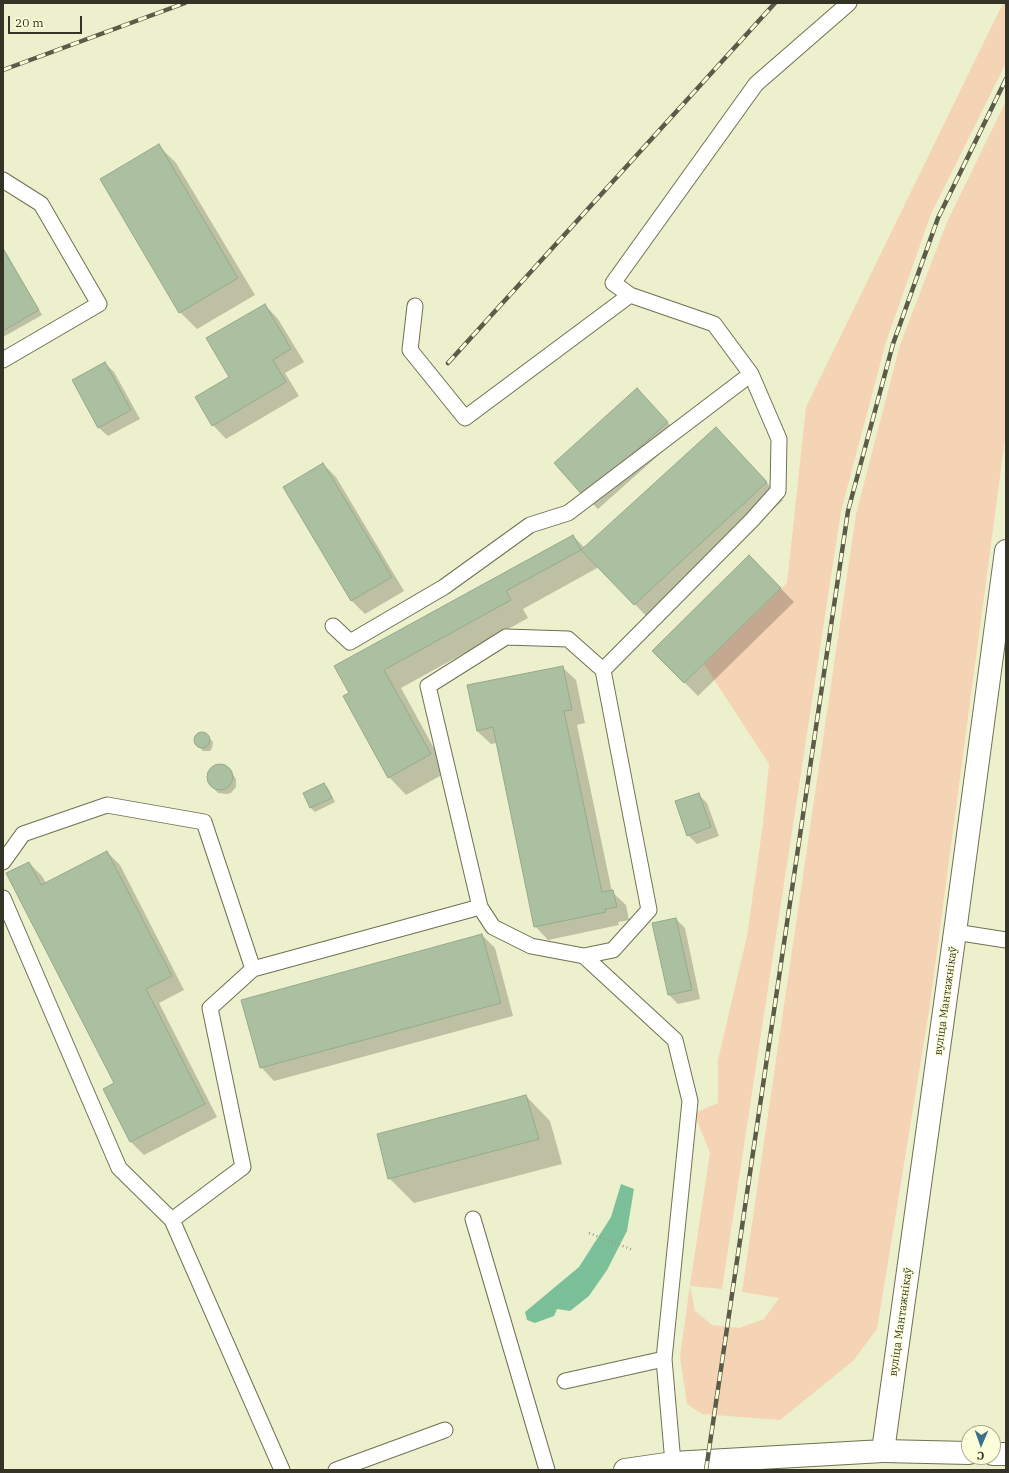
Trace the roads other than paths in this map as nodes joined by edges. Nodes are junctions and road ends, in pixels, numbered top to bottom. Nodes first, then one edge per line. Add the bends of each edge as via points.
1 (849, 3) edge
2 (3, 180) edge
3 (630, 295) junction
4 (415, 306) dead end
5 (3, 360) edge
6 (751, 374) junction
7 (1006, 551) edge
8 (333, 626) dead end
9 (603, 670) junction
10 (3, 862) edge
11 (3, 898) edge
12 (480, 907) junction
13 (955, 932) junction
14 (1006, 940) edge
15 (584, 956) junction
16 (253, 969) junction
17 (473, 1219) dead end
18 (172, 1220) junction
19 (664, 1359) junction
20 (565, 1382) dead end
21 (445, 1430) dead end
22 (883, 1451) junction
23 (961, 1453) edge
24 (673, 1463) junction
25 (282, 1470) edge
26 (336, 1470) edge
27 (547, 1470) edge
28 (625, 1470) edge

1 - 3 lane via 756,84 613,282
2 - 5 lane via 41,204 99,304
3 - 4 lane via 465,418 410,350
3 - 6 lane via 714,324
6 - 8 lane via 568,513 530,525 444,587 350,642
6 - 9 lane via 779,439 778,491
7 - 13 main road, вуліца Мантажнікаў
9 - 12 lane via 568,639 506,637 428,686
9 - 15 lane via 649,910 613,950
10 - 16 lane via 23,834 107,805 204,822
11 - 18 lane via 119,1168
12 - 15 lane via 493,926 532,946
12 - 16 lane
13 - 14 lane
13 - 22 main road, вуліца Мантажнікаў
15 - 19 lane via 675,1040 690,1101
16 - 18 lane via 210,1008 242,1167
17 - 27 lane
18 - 25 lane
19 - 20 lane
19 - 24 lane
21 - 26 lane
22 - 23 main road
22 - 24 main road
24 - 28 main road

